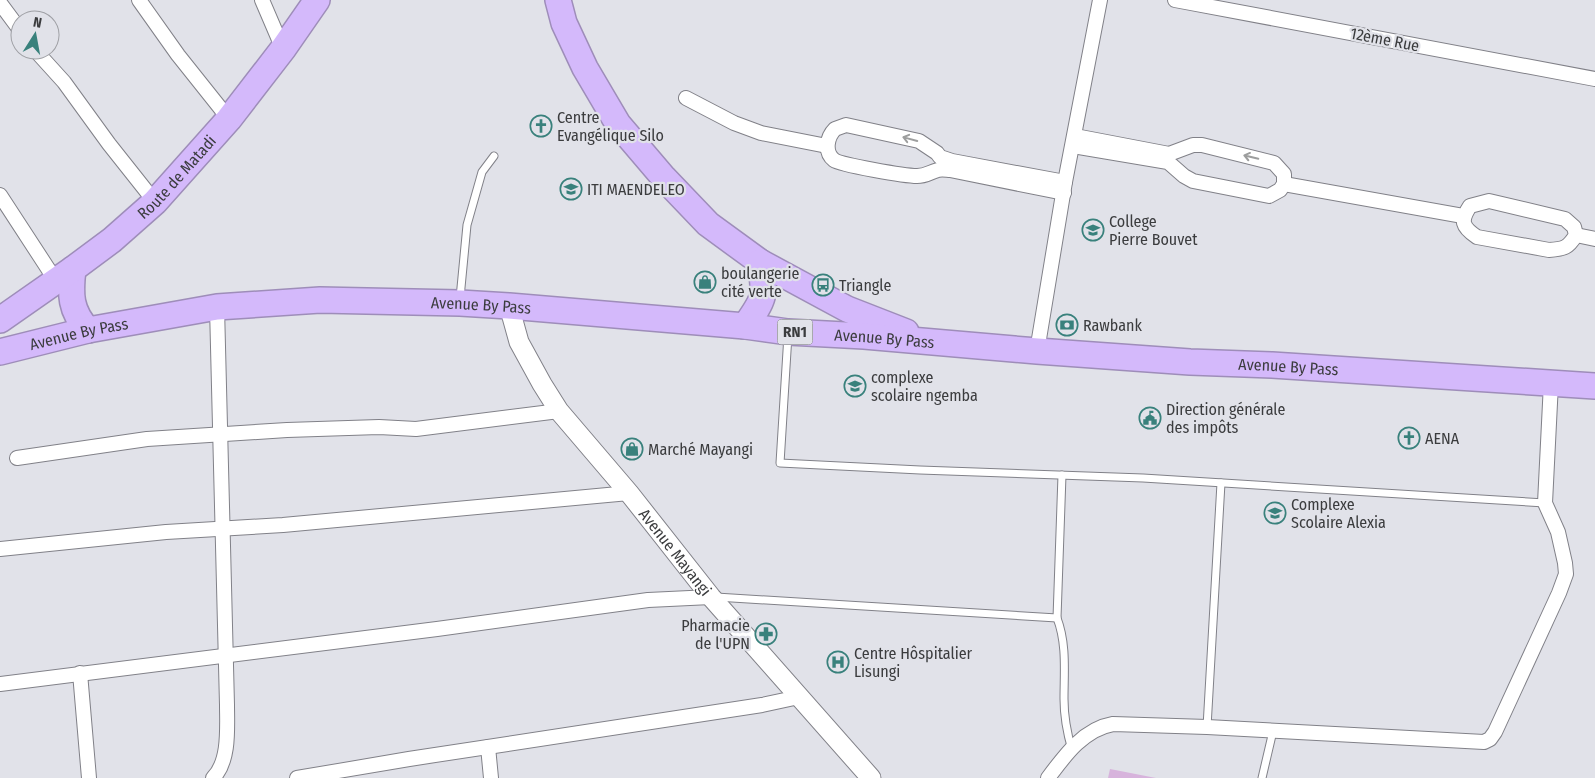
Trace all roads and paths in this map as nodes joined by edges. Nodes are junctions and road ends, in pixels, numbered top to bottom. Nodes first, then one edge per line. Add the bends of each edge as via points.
1 (139, 0) edge
2 (262, 0) edge
3 (317, 0) edge
4 (558, 0) edge
5 (1100, 0) edge
6 (1175, 0) edge
7 (0, 3) edge
8 (10, 16) edge
9 (283, 49) junction
10 (44, 60) edge
11 (1595, 79) edge
12 (686, 98) dead end
13 (229, 119) junction
14 (770, 127) dead end
15 (1074, 141) junction
16 (828, 142) junction
17 (494, 156) dead end
18 (1168, 158) junction
19 (939, 163) junction
20 (1284, 184) junction
21 (1064, 188) junction
22 (0, 195) edge
23 (155, 202) junction
24 (1464, 216) junction
25 (1576, 235) junction
26 (1595, 239) edge
27 (760, 262) junction
28 (65, 275) junction
29 (460, 303) junction
30 (510, 306) junction
31 (217, 307) junction
32 (0, 320) edge
33 (745, 326) junction
34 (88, 330) junction
35 (788, 332) junction
36 (931, 342) junction
37 (1037, 351) junction
38 (0, 352) edge
39 (1551, 383) junction
40 (1595, 386) edge
41 (559, 411) junction
42 (220, 435) junction
43 (17, 458) dead end
44 (1062, 475) junction
45 (1221, 483) junction
46 (629, 493) junction
47 (1545, 503) junction
48 (222, 528) junction
49 (0, 549) edge
50 (711, 597) junction
51 (1057, 618) junction
52 (225, 656) junction
53 (80, 673) junction
54 (0, 684) edge
55 (799, 696) junction
56 (1207, 727) junction
57 (1273, 731) junction
58 (488, 747) junction
59 (1072, 750) junction
60 (89, 778) edge
61 (213, 778) edge
62 (297, 778) edge
63 (491, 778) edge
64 (871, 778) edge
65 (1048, 778) edge
66 (1262, 778) edge

1 - 13 street
2 - 9 street
3 - 9 highway, Route de Matadi
4 - 27 highway via 564,23 585,68 618,124 708,224
5 - 15 street
6 - 11 street, 12ème Rue
7 - 8 street
9 - 13 highway, Route de Matadi
10 - 23 street
12 - 16 street via 761,133
13 - 23 highway, Route de Matadi
14 - 16 street
15 - 18 street
15 - 21 street
16 - 19 street via 829,154 838,162 900,175 925,176
19 -> 16 street via 930,147 919,141 846,126 834,129
17 - 29 lane via 482,172 467,225
18 - 20 street via 1193,181 1269,196
20 -> 18 street via 1284,174 1274,163 1202,145 1193,145
19 - 21 street via 950,170
20 - 24 street
21 - 37 street
22 - 28 street
23 - 28 highway, Route de Matadi
24 - 25 street via 1470,206 1489,201 1565,219
24 - 25 street via 1464,226 1477,237 1549,250 1570,245
25 - 26 street
27 - 33 highway via 765,288 763,297
27 - 36 highway via 847,309
28 - 32 highway, Route de Matadi
28 - 34 highway via 78,319
29 - 30 highway, Avenue By Pass / RN1
29 - 31 highway, Avenue By Pass / RN1 via 320,300
30 - 33 highway, Avenue By Pass / RN1
30 - 41 street, Avenue Mayangi via 519,342
31 - 34 highway, Avenue By Pass / RN1
31 - 42 street
33 - 35 highway, Avenue By Pass / RN1
34 - 38 highway, Avenue By Pass / RN1
35 - 36 highway, Avenue By Pass / RN1
35 - 44 lane via 780,463
36 - 37 highway, Avenue By Pass / RN1
37 - 39 highway, Avenue By Pass / RN1
39 - 40 highway, Avenue By Pass / RN1
39 - 47 street
41 - 42 street via 416,429 379,427
41 - 46 street, Avenue Mayangi
42 - 43 street via 146,439
42 - 48 street
44 - 45 lane
44 - 51 lane
45 - 47 lane
45 - 56 lane
46 - 48 street
46 - 50 street, Avenue Mayangi
47 - 57 street via 1558,532 1566,574 1490,739 1484,742
48 - 49 street
48 - 52 street
50 - 51 lane
50 - 52 street via 648,600
50 - 55 street, Avenue Mayangi
51 - 59 lane via 1062,631 1065,717
52 - 53 street
52 - 61 street via 224,756
53 - 54 street
53 - 60 street
55 - 58 street via 762,705
55 - 64 street, Avenue Mayangi
56 - 57 street
56 - 59 street via 1103,726 1088,734
57 - 66 lane
58 - 62 street
58 - 63 street
59 - 65 street

